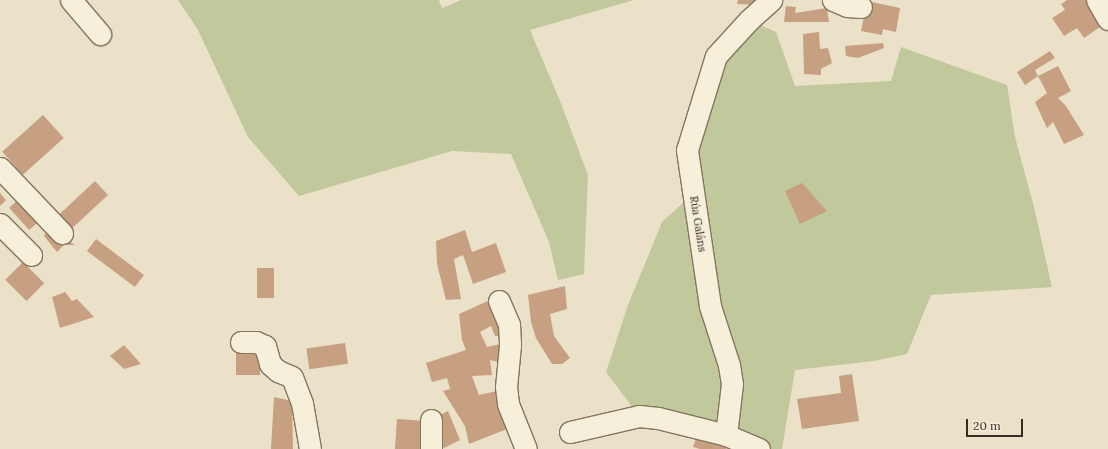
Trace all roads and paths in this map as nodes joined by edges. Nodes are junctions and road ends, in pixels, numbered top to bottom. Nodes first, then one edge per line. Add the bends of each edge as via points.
1 (72, 0) edge
2 (771, 0) edge
3 (833, 0) edge
4 (1097, 0) edge
5 (861, 7) dead end
6 (1108, 19) edge
7 (100, 34) dead end
8 (0, 168) edge
9 (0, 224) edge
10 (62, 233) dead end
11 (31, 255) dead end
12 (499, 301) dead end
13 (241, 342) dead end
14 (431, 420) dead end
15 (570, 432) dead end
16 (726, 435) junction
17 (310, 449) edge
18 (431, 449) edge
19 (526, 449) edge
20 (759, 449) edge

1 - 7 street
2 - 16 street, Rúa Galáns via 716,56 686,150 710,306 729,365 732,384
3 - 5 street via 847,6
4 - 6 street
8 - 10 street
9 - 11 street
12 - 19 street via 509,324 506,387 508,404
13 - 17 street via 256,342 265,346 270,364 292,377 302,403
14 - 18 street
15 - 16 street via 639,416 658,418
16 - 20 street

